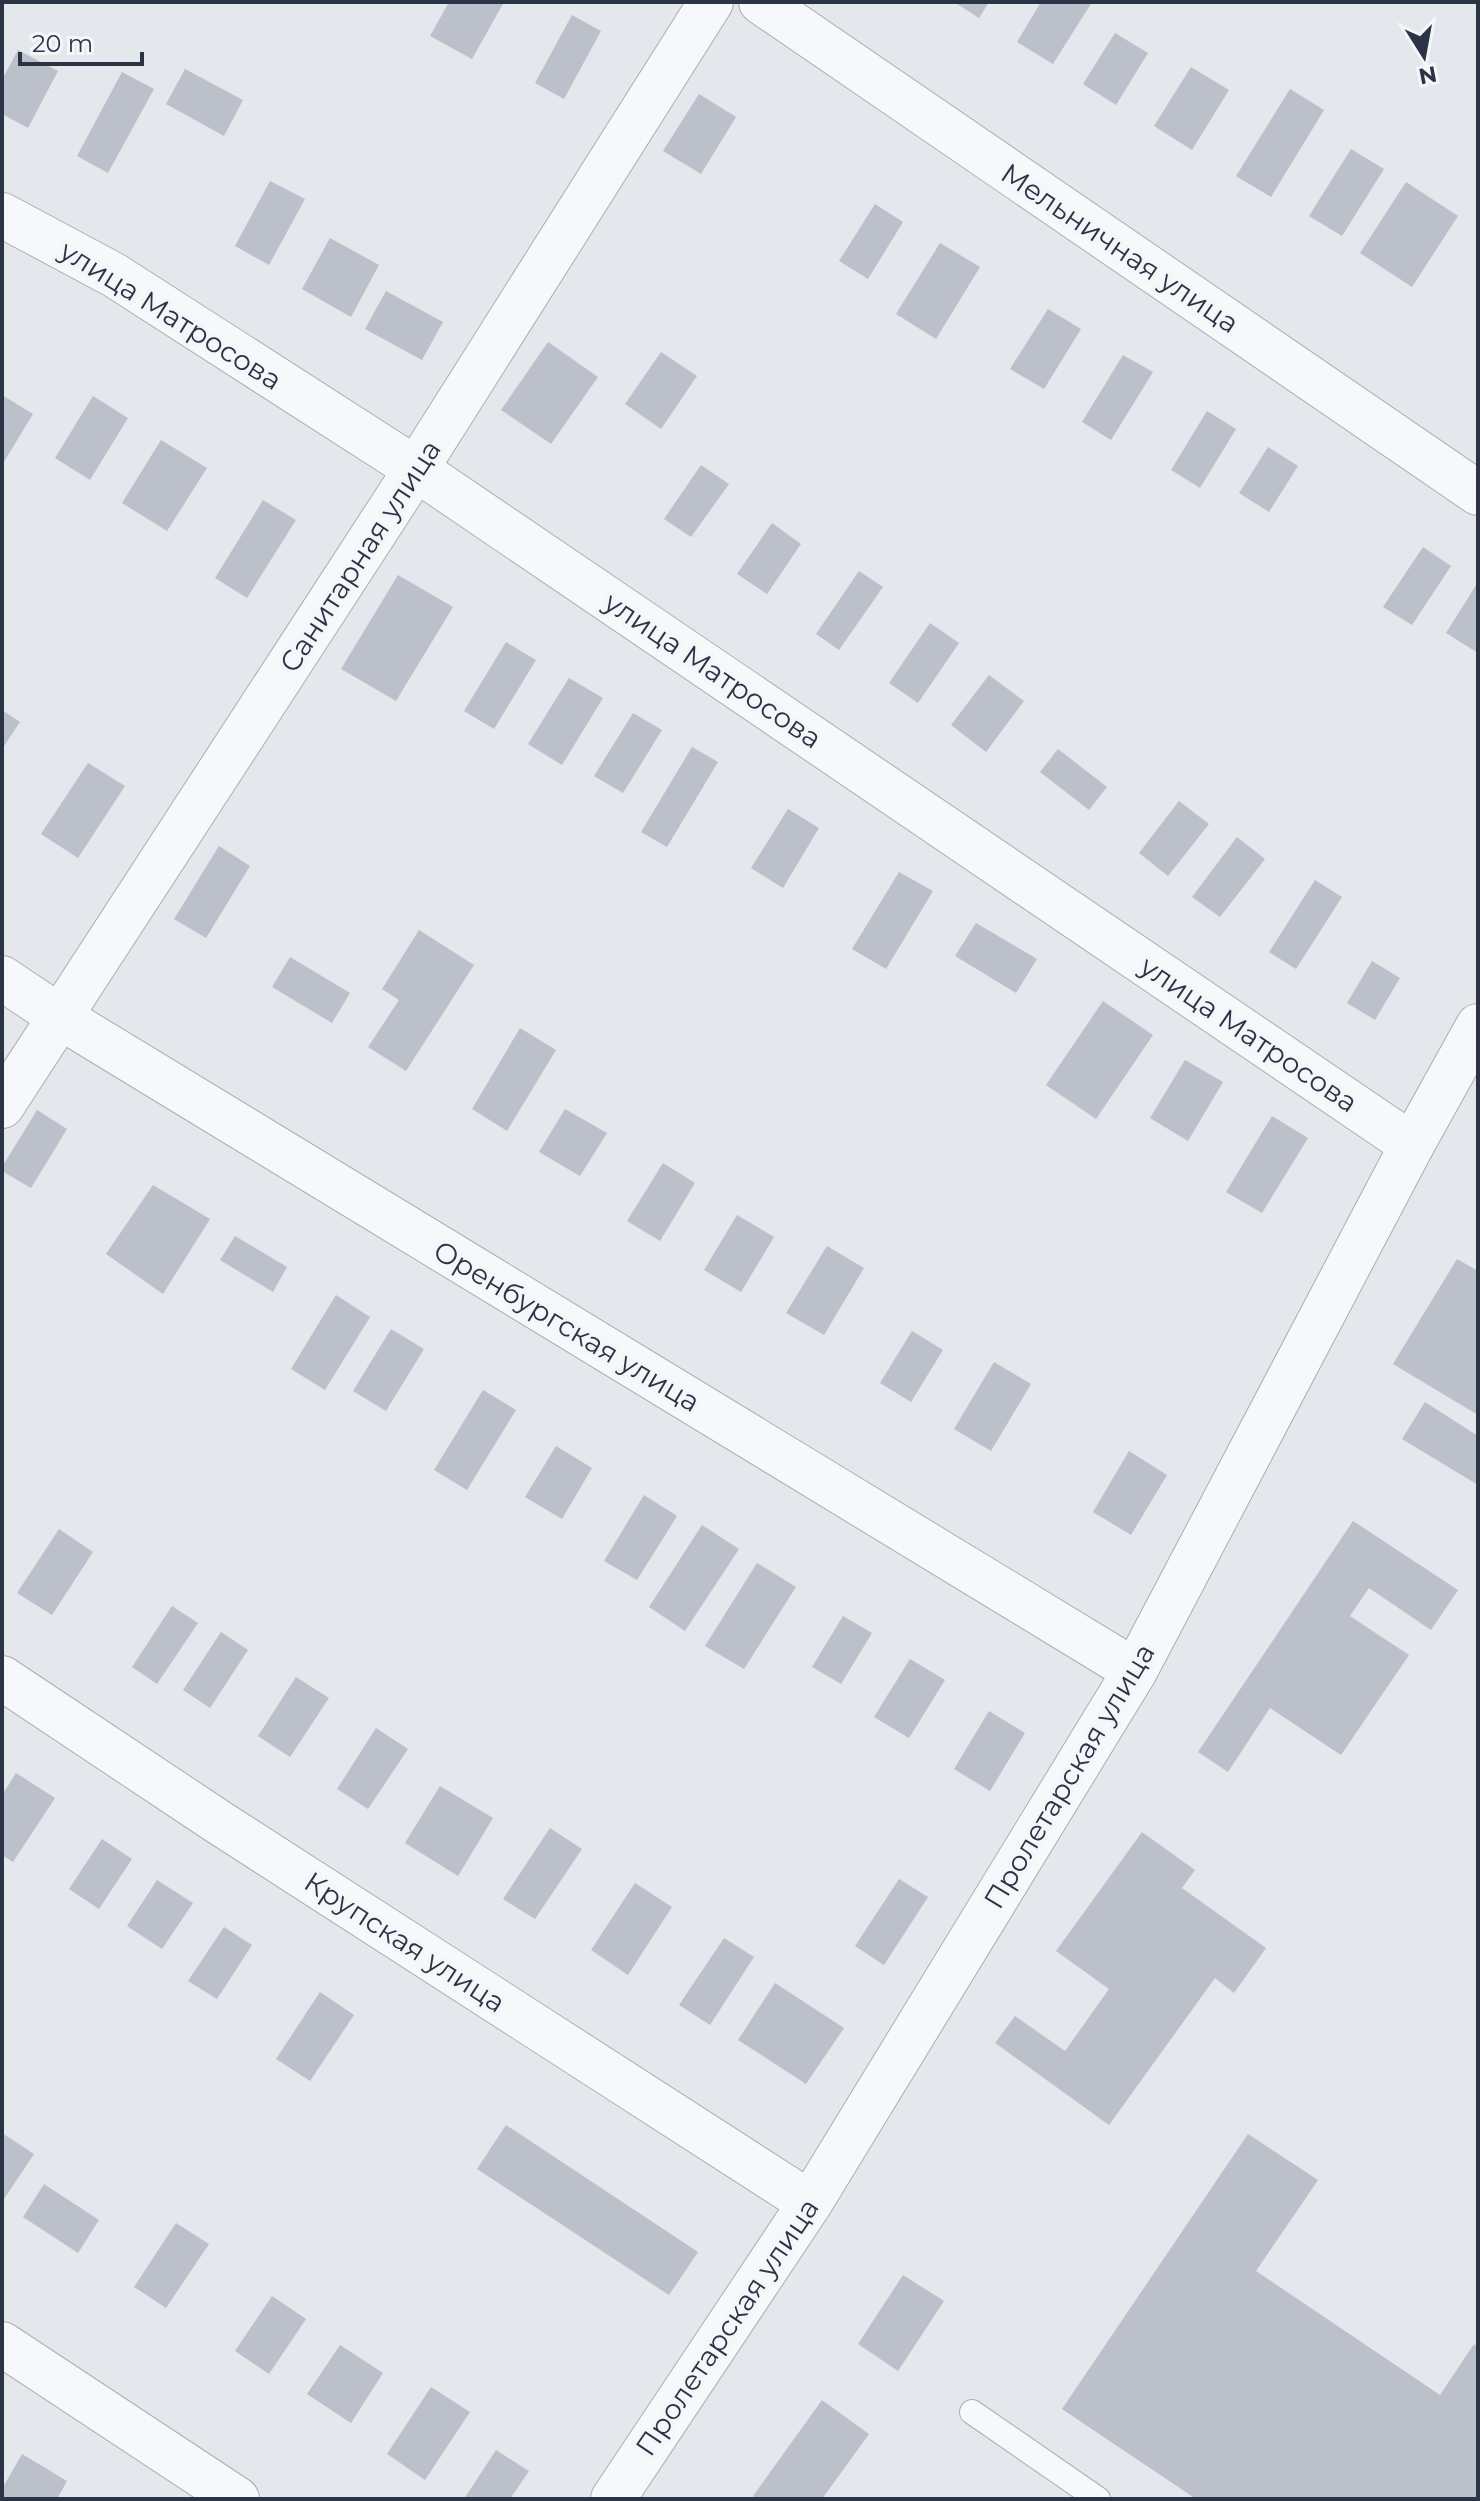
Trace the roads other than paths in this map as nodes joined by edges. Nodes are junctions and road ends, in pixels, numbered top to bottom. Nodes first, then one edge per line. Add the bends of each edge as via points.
1 (711, 2) edge
2 (761, 2) edge
3 (2, 215) edge
4 (416, 469) junction
5 (1478, 493) edge
6 (2, 978) edge
7 (60, 1017) junction
8 (1478, 1026) edge
9 (2, 1106) edge
10 (1412, 1145) junction
11 (1135, 1671) junction
12 (2, 1678) edge
13 (810, 2203) junction
14 (2, 2344) edge
15 (972, 2412) dead end
16 (237, 2499) edge
17 (613, 2499) edge
18 (1098, 2499) edge

1 - 4 street, Санитарная улица
2 - 5 street, Мельничная улица
3 - 4 street, улица Матросова via 114,275
4 - 7 street, Санитарная улица
4 - 10 street, улица Матросова
6 - 7 street, Оренбургская улица
7 - 9 street, Санитарная улица
7 - 11 street, Оренбургская улица
8 - 10 street, Пролетарская улица
10 - 11 street, Пролетарская улица
11 - 13 street, Пролетарская улица
12 - 13 street, Крупская улица
13 - 17 street, Пролетарская улица
14 - 16 street
15 - 18 lane

